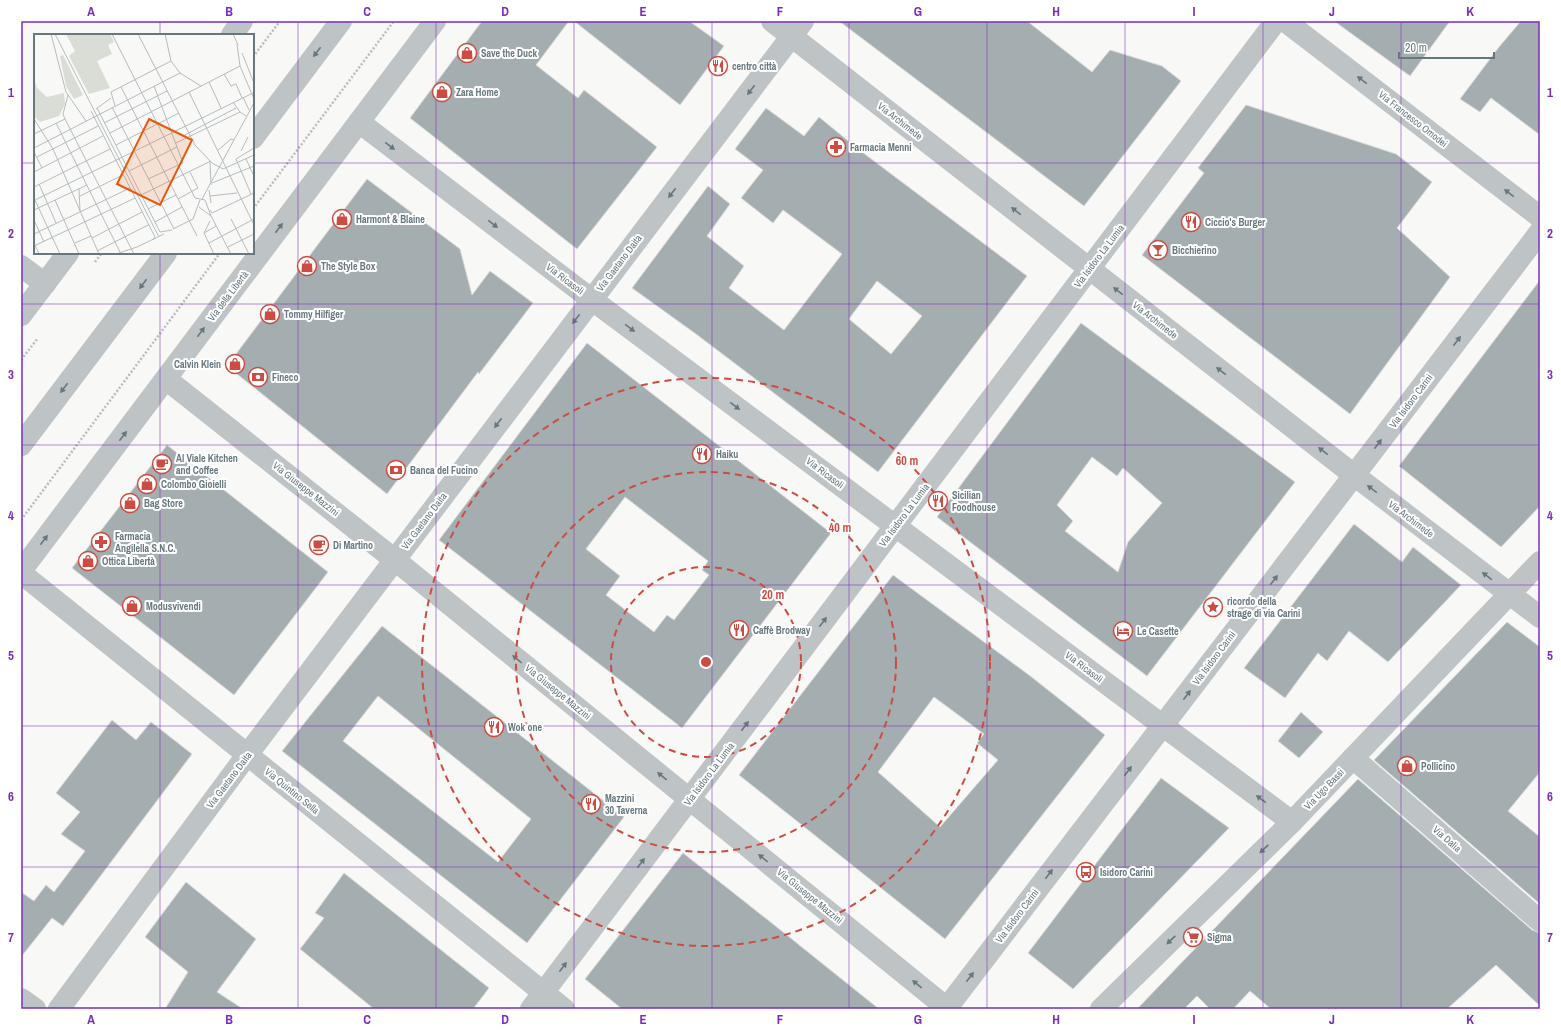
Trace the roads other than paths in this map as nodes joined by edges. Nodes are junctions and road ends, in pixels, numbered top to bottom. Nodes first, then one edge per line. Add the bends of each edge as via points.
1 (341, 21) edge
2 (435, 21) edge
3 (772, 21) edge
4 (1276, 21) edge
5 (1285, 21) edge
6 (797, 29) edge
7 (359, 122) junction
8 (254, 137) edge
9 (1540, 217) edge
10 (1540, 232) edge
11 (67, 254) edge
12 (165, 254) edge
13 (21, 266) edge
14 (1089, 269) junction
15 (44, 284) junction
16 (591, 299) junction
17 (21, 315) edge
18 (166, 379) junction
19 (21, 446) edge
20 (1354, 475) junction
21 (895, 526) junction
22 (395, 560) junction
23 (1540, 562) edge
24 (21, 572) edge
25 (1510, 594) junction
26 (1540, 617) edge
27 (1163, 726) junction
28 (247, 755) junction
29 (1354, 758) junction
30 (690, 799) junction
31 (1292, 822) junction
32 (1540, 921) edge
33 (21, 999) edge
34 (537, 1001) edge
35 (35, 1009) edge
36 (59, 1009) edge
37 (564, 1009) edge
38 (947, 1009) edge
39 (1101, 1009) edge

1 -> 8 street
2 - 7 street, Via della Libertà
3 - 6 street, Via Archimede
4 - 14 street, Via Isidoro La Lumia
9 -> 5 street, Via Francesco Omodei
14 -> 6 street, Via Archimede
6 -> 16 street, Via Gaetano Daita
7 -> 16 street, Via Ricasoli
18 -> 7 street, Via della Libertà
20 -> 10 street, Via Isidoro Carini
11 - 15 street
12 -> 19 street
13 - 15 street
20 -> 14 street, Via Archimede
14 - 21 street, Via Isidoro La Lumia
15 - 17 street
16 -> 21 street, Via Ricasoli
16 -> 22 street, Via Gaetano Daita
18 - 22 street, Via Giuseppe Mazzini
24 -> 18 street, Via della Libertà
25 -> 20 street, Via Archimede
27 -> 20 street, Via Isidoro Carini
21 - 27 street, Via Ricasoli
30 -> 21 street, Via Isidoro La Lumia
22 - 28 street, Via Gaetano Daita
30 -> 22 street, Via Giuseppe Mazzini
23 - 25 street, Via Ugo Bassi
24 - 28 street, Via Quintino Sella
25 - 26 street, Via Archimede
25 - 29 street, Via Ugo Bassi
31 -> 27 street, Via Ricasoli
38 -> 27 street, Via Isidoro Carini
28 - 34 street, Via Quintino Sella
28 - 36 street, Via Gaetano Daita
29 - 31 street, Via Ugo Bassi
29 - 32 street, Via Dalia
34 -> 30 street, Via Isidoro La Lumia
38 -> 30 street, Via Giuseppe Mazzini
31 -> 39 street, Via Ugo Bassi
33 - 35 street
34 - 37 street, Via Quintino Sella

